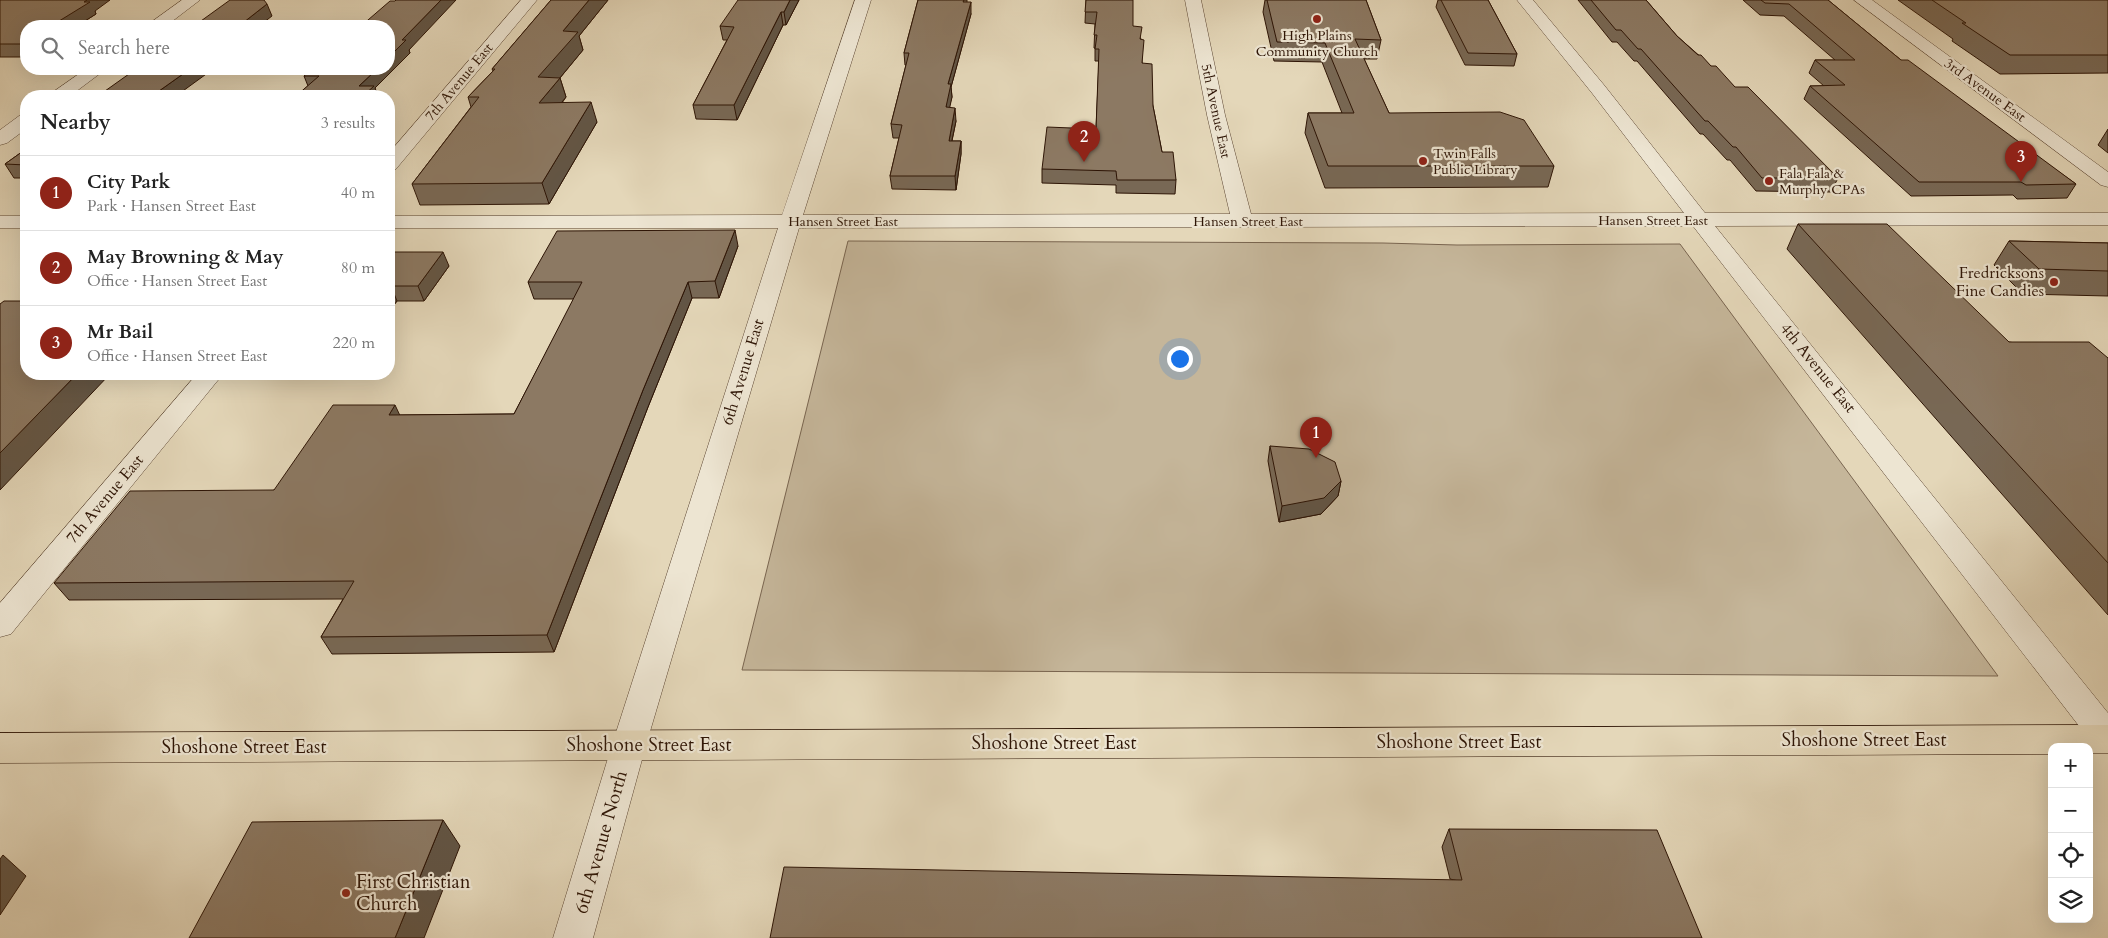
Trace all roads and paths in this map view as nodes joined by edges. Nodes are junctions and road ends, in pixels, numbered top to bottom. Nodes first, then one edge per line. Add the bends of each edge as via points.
1 (192, 0) edge
2 (529, 0) edge
3 (863, 0) edge
4 (1193, 0) edge
5 (1525, 0) edge
6 (1862, 0) edge
7 (164, 20) edge
8 (89, 75) edge
9 (67, 90) edge
10 (20, 124) edge
11 (0, 139) edge
12 (395, 158) edge
13 (2108, 181) edge
14 (2108, 219) edge
15 (1700, 220) junction
16 (792, 221) junction
17 (1242, 221) junction
18 (0, 222) edge
19 (20, 222) edge
20 (395, 222) edge
21 (205, 380) edge
22 (0, 625) edge
23 (2108, 739) edge
24 (629, 745) junction
25 (0, 748) edge
26 (573, 938) edge

1 - 7 street
2 - 12 street, 7th Avenue East
3 - 16 street, 6th Avenue East
4 - 17 street, 5th Avenue East
5 - 15 street, 4th Avenue East
6 - 13 street, 3rd Avenue East
8 - 9 street
10 - 11 street
14 - 15 street, Hansen Street East
15 - 17 street, Hansen Street East
15 - 23 street, 4th Avenue East
16 - 17 street, Hansen Street East
16 - 20 street, Hansen Street East
16 - 24 street, 6th Avenue East via 761,312
18 - 19 street
21 - 22 street, 7th Avenue East
23 - 24 main road, Shoshone Street East
24 - 25 main road, Shoshone Street East
24 - 26 street, 6th Avenue North

